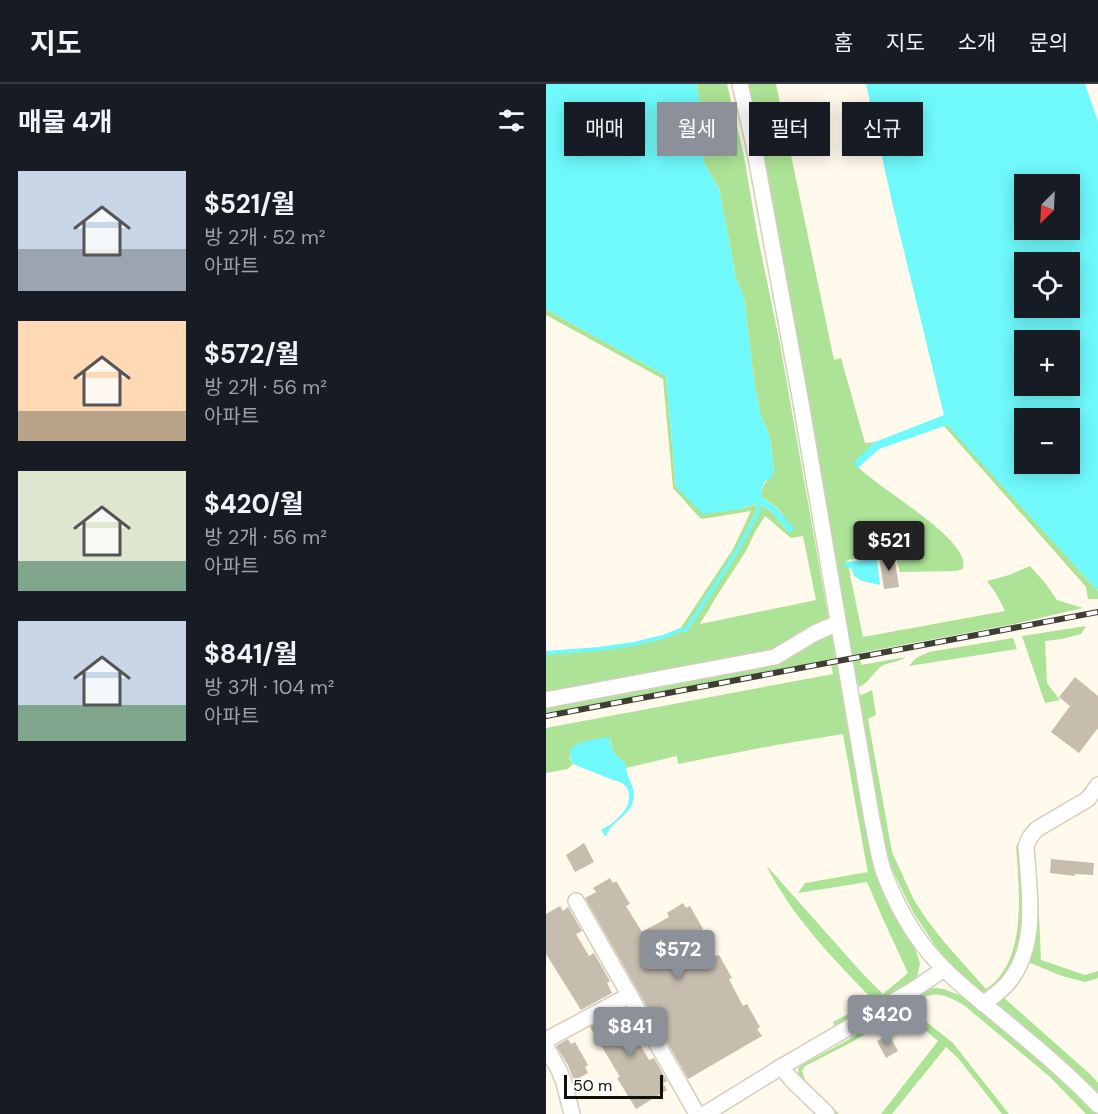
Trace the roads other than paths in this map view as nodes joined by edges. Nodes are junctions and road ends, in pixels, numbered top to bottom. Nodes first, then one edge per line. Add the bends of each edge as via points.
1 (740, 84) edge
2 (838, 623) junction
3 (546, 700) edge
4 (1098, 785) edge
5 (576, 902) dead end
6 (944, 969) junction
7 (630, 995) junction
8 (983, 1004) junction
9 (546, 1040) edge
10 (546, 1047) edge
11 (781, 1067) junction
12 (1098, 1105) edge
13 (572, 1114) edge
14 (697, 1114) edge
15 (705, 1114) edge
16 (827, 1114) edge

1 - 2 street via 800,397
2 - 3 street via 775,657
2 - 6 street via 884,872 915,935
4 - 8 street via 1088,800 1031,835 1026,847 1030,914 1025,950 1008,983
5 - 7 street
6 - 8 street
6 - 11 street
7 - 9 street
7 - 14 street
8 - 12 street
10 - 13 street via 559,1070
11 - 15 street
11 - 16 street

